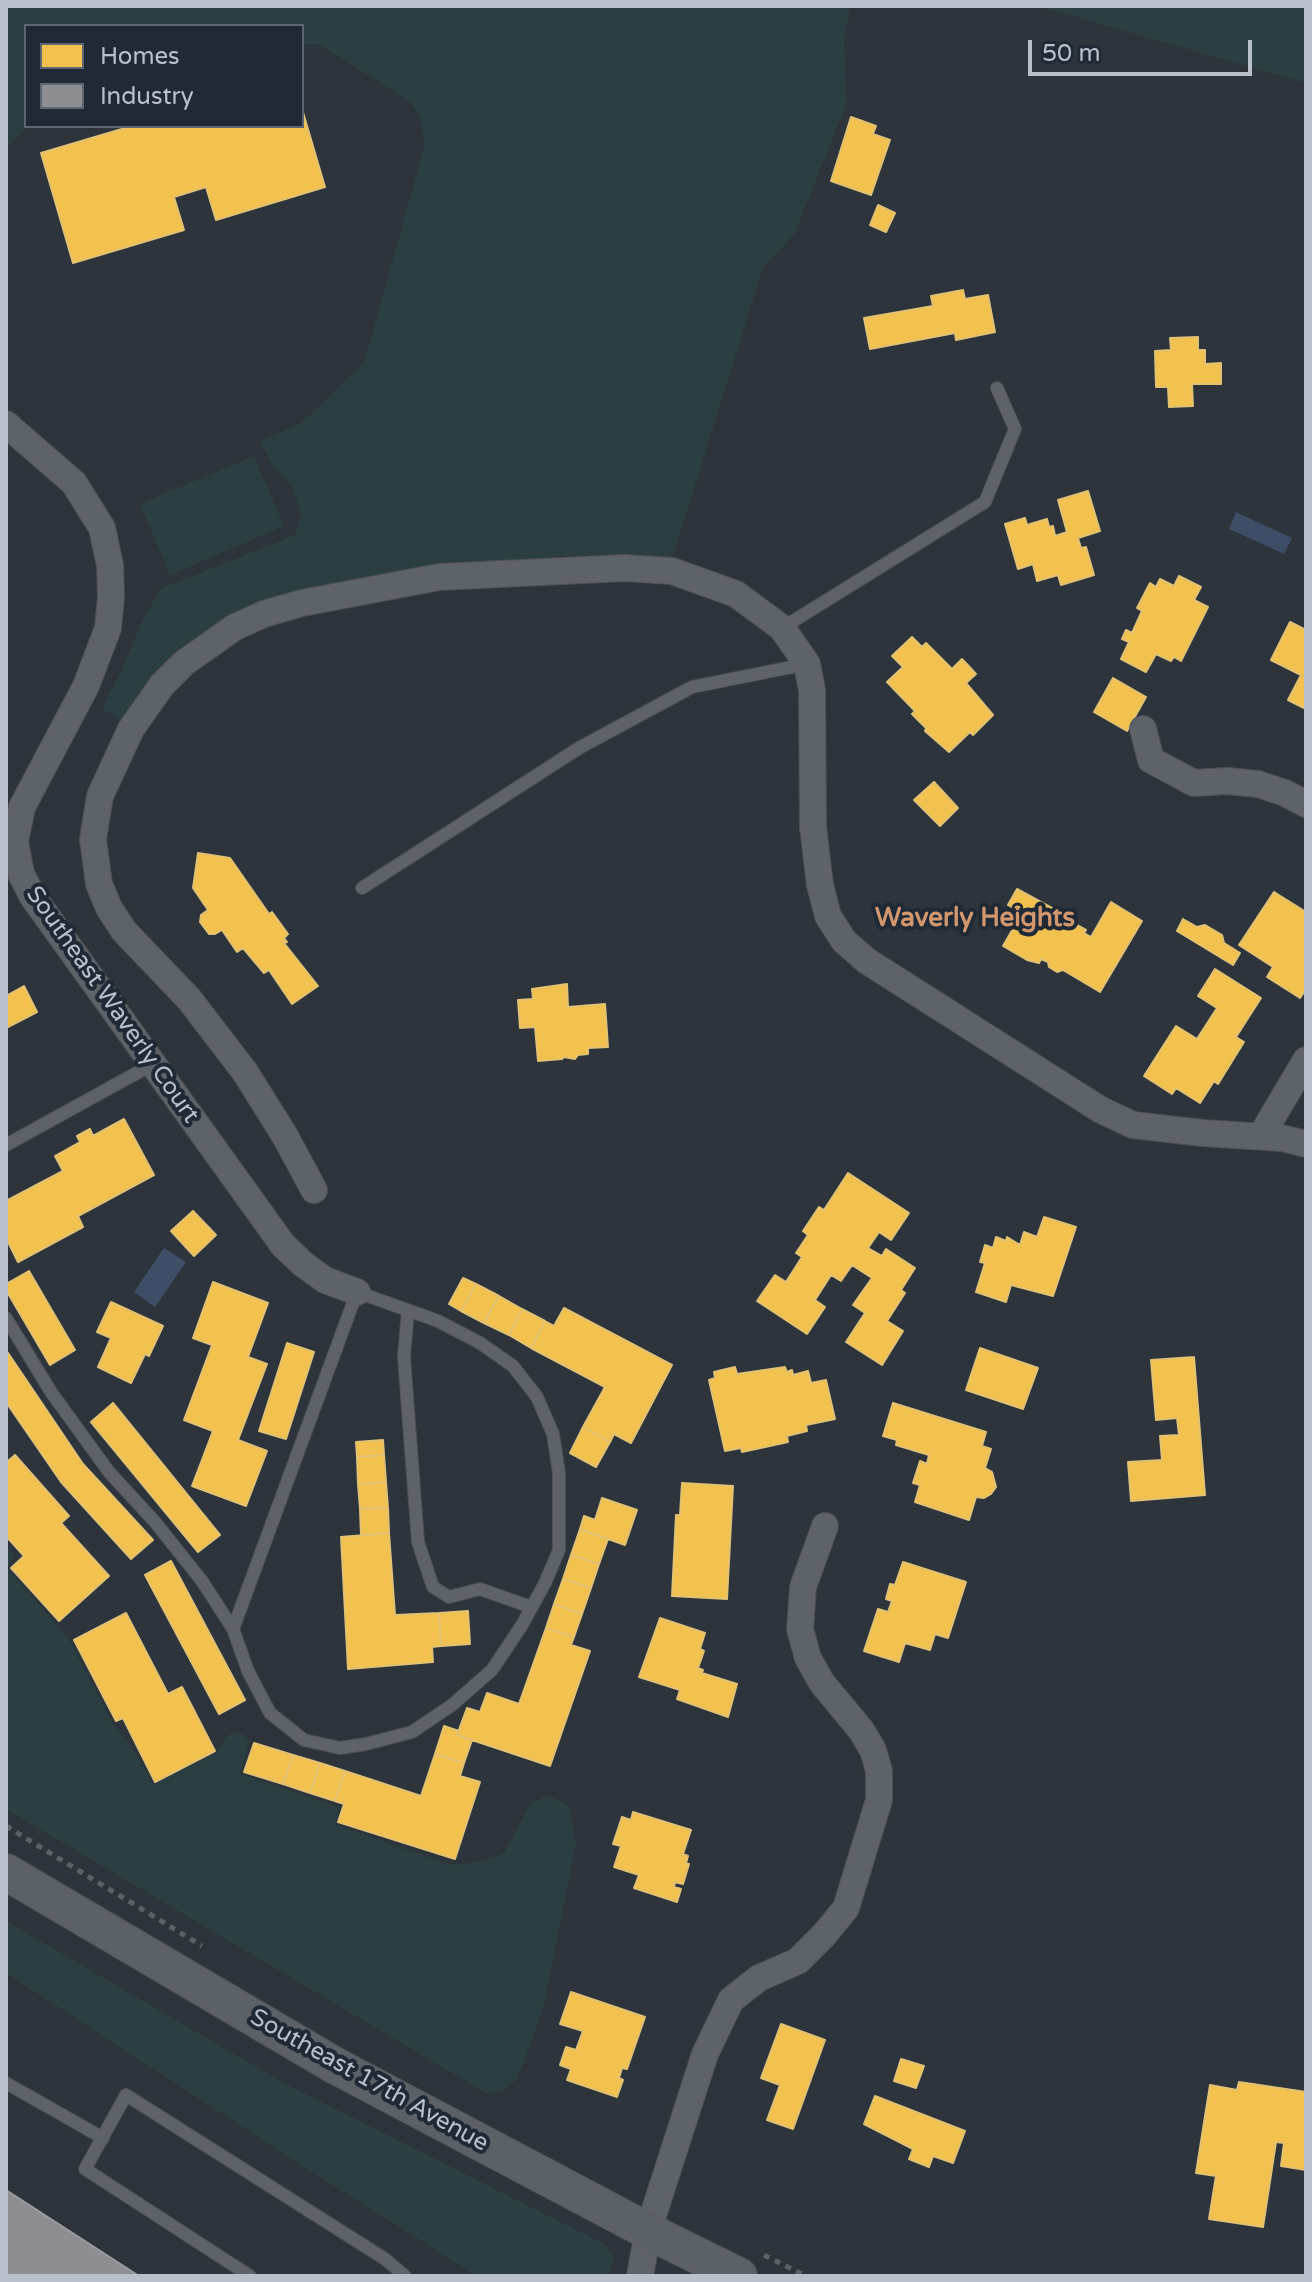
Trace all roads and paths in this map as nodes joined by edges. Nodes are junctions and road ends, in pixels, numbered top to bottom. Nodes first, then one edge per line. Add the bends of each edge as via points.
1 (997, 388) dead end
2 (6, 424) edge
3 (782, 628) junction
4 (807, 664) junction
5 (1143, 729) dead end
6 (1306, 804) edge
7 (362, 888) dead end
8 (1306, 1060) edge
9 (153, 1064) junction
10 (1261, 1136) junction
11 (1306, 1144) edge
12 (6, 1145) edge
13 (314, 1190) dead end
14 (357, 1292) junction
15 (408, 1310) junction
16 (6, 1318) edge
17 (825, 1526) dead end
18 (531, 1607) junction
19 (233, 1629) junction
20 (6, 1826) edge
21 (6, 1872) edge
22 (207, 1949) dead end
23 (6, 2083) edge
24 (103, 2138) junction
25 (648, 2231) junction
26 (250, 2276) edge
27 (405, 2276) edge
28 (640, 2276) edge
29 (739, 2276) edge

1 - 3 lane via 1015,429 985,502
2 - 9 street, Southeast Waverly Court via 74,483 102,528 110,565 108,628 86,686 22,807 15,841 21,874
3 - 4 street
3 - 13 street via 736,594 672,571 625,568 439,577 264,614 208,644 162,685 131,729 100,796 93,839 99,884 124,931 189,999 245,1072
4 - 7 lane via 692,687 579,748
4 - 10 street via 815,856 828,916 844,941 867,961 1101,1110 1133,1125
5 - 6 street via 1151,760 1194,783 1258,784
8 - 10 street
9 - 12 lane
9 - 14 street, Southeast Waverly Court via 283,1245 325,1280
10 - 11 street
14 - 15 lane
14 - 19 lane
15 - 18 lane via 480,1343 513,1366 537,1397 553,1434 559,1550
15 - 18 lane via 404,1357 418,1542 433,1587 449,1597 480,1589
16 - 19 lane via 59,1404 202,1581
17 - 25 street via 803,1587 800,1629 822,1683 873,1750 879,1800 846,1908 798,1961 759,1978 731,2000 705,2054
18 - 19 lane via 492,1670 452,1705 412,1732 340,1748 304,1740 270,1713
20 - 22 path
21 - 25 main road, Southeast 17th Avenue via 334,2065
23 - 24 lane
24 - 26 lane via 85,2169
24 - 27 lane via 126,2095
25 - 28 street
25 - 29 main road, Southeast 17th Avenue

